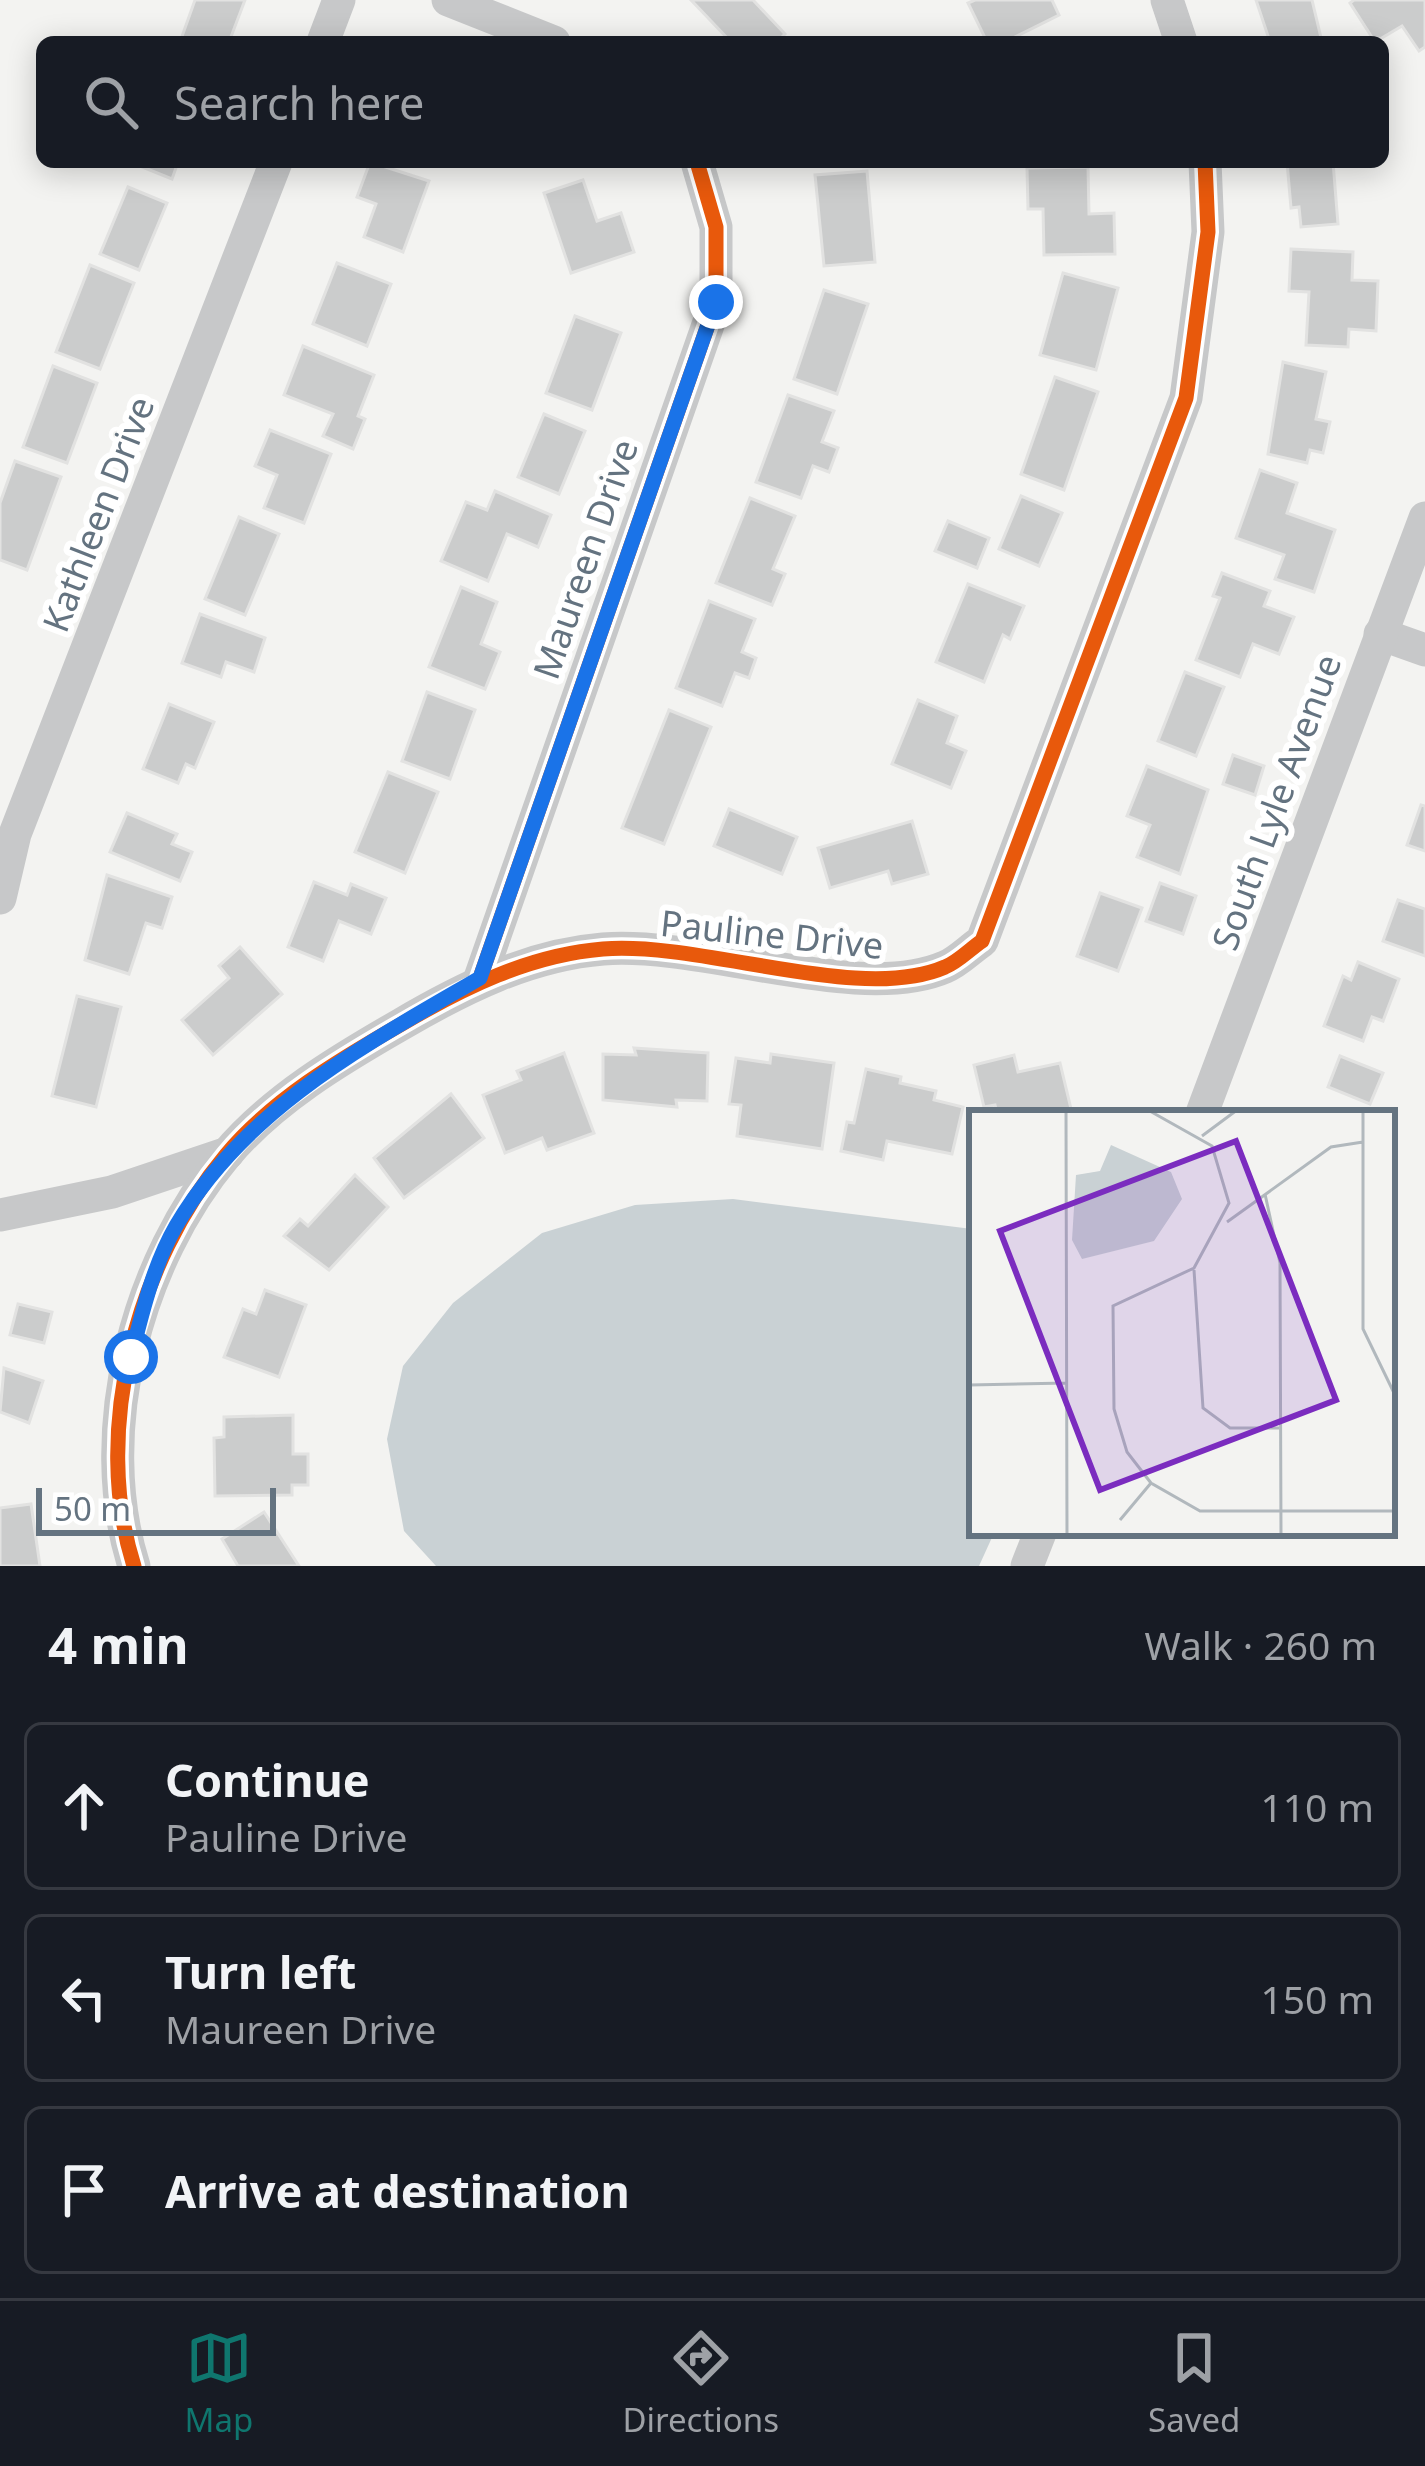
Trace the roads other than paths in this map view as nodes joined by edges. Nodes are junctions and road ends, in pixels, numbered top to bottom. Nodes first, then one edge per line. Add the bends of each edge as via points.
1 (339, 0) edge
2 (448, 0) edge
3 (1167, 0) edge
4 (325, 36) edge
5 (539, 36) edge
6 (1179, 36) edge
7 (274, 168) edge
8 (699, 168) edge
9 (1205, 168) edge
10 (1425, 518) edge
11 (1381, 634) junction
12 (1425, 650) edge
13 (0, 898) edge
14 (480, 978) junction
15 (1203, 1110) edge
16 (228, 1153) junction
17 (0, 1214) edge
18 (1039, 1536) edge
19 (134, 1566) edge
20 (1028, 1566) edge

1 - 4 street
2 - 5 street
3 - 6 street
7 - 13 street, Kathleen Drive via 15,834
8 - 14 street, Maureen Drive via 716,227 716,302
9 - 14 street, Pauline Drive via 1208,232 1186,398 982,941 948,967 907,978 842,978 695,951 601,949
10 - 11 street, South Lyle Avenue
11 - 12 street
11 - 15 street, South Lyle Avenue
14 - 16 street, Pauline Drive via 324,1069
16 - 17 street via 112,1192
16 - 19 street, Pauline Drive via 164,1249 131,1357 118,1451
18 - 20 street

